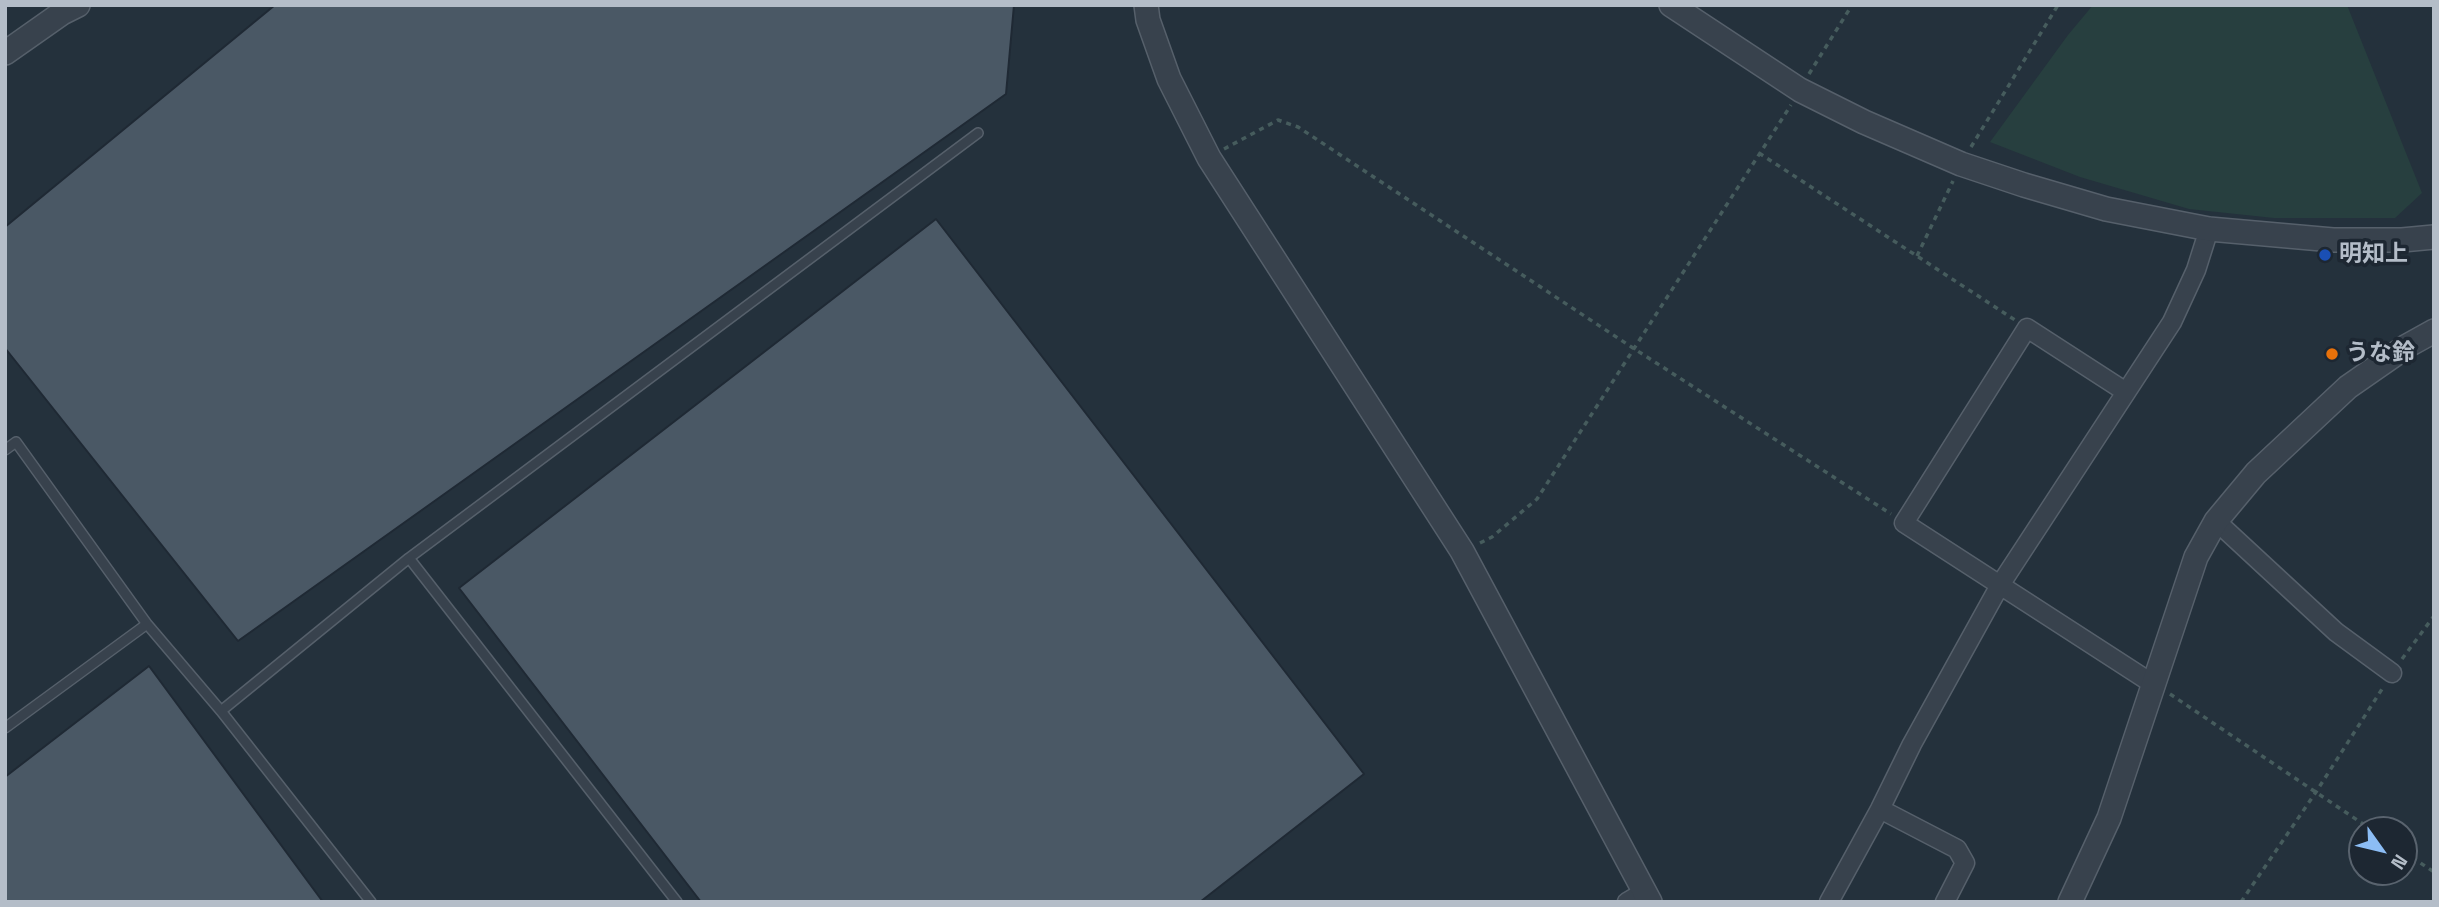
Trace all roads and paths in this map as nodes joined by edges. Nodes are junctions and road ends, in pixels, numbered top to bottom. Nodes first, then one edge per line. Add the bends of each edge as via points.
1 (1146, 5) edge
2 (1671, 5) edge
3 (1852, 5) edge
4 (2058, 5) edge
5 (64, 8) edge
6 (5, 54) edge
7 (1800, 90) junction
8 (978, 133) dead end
9 (1759, 153) junction
10 (1209, 158) junction
11 (1961, 164) junction
12 (2209, 229) junction
13 (2434, 237) edge
14 (1916, 257) junction
15 (2027, 328) junction
16 (2434, 331) edge
17 (1633, 348) junction
18 (2126, 392) junction
19 (5, 450) edge
20 (2216, 521) junction
21 (1904, 523) junction
22 (1462, 551) junction
23 (409, 558) junction
24 (2000, 584) junction
25 (2434, 616) edge
26 (147, 624) junction
27 (2392, 673) junction
28 (2153, 684) junction
29 (221, 711) junction
30 (5, 728) edge
31 (2316, 792) junction
32 (1880, 809) junction
33 (2351, 816) edge
34 (2418, 861) edge
35 (2434, 872) edge
36 (1641, 899) edge
37 (371, 902) edge
38 (677, 902) edge
39 (1829, 902) edge
40 (1945, 902) edge
41 (2070, 902) edge
42 (2241, 902) edge

1 - 10 street via 1169,79
2 - 7 street
3 - 7 path
4 - 11 path
5 - 6 street
7 - 9 path
7 - 11 street
8 - 23 lane
9 - 14 path
9 - 17 path
10 - 17 path via 1278,120 1298,127
10 - 22 street
11 - 12 street via 2106,209
11 - 14 path
12 - 13 street via 2333,240
12 - 18 street via 2172,322
14 - 15 path
15 - 18 street
15 - 21 street
16 - 20 street via 2348,387 2256,473
17 - 21 path
17 - 22 path via 1537,499 1492,537
18 - 24 street
19 - 26 lane via 16,442
20 - 27 street via 2336,632
20 - 28 street via 2196,557
21 - 24 street
22 - 36 street
23 - 29 lane
23 - 38 lane
24 - 28 street
24 - 32 street
25 - 27 path
26 - 29 lane
26 - 30 lane
27 - 31 path
28 - 31 path
28 - 41 street via 2109,818
29 - 37 lane
31 - 33 path
31 - 42 path
32 - 39 street
32 - 40 street via 1957,849 1965,863
34 - 35 path

